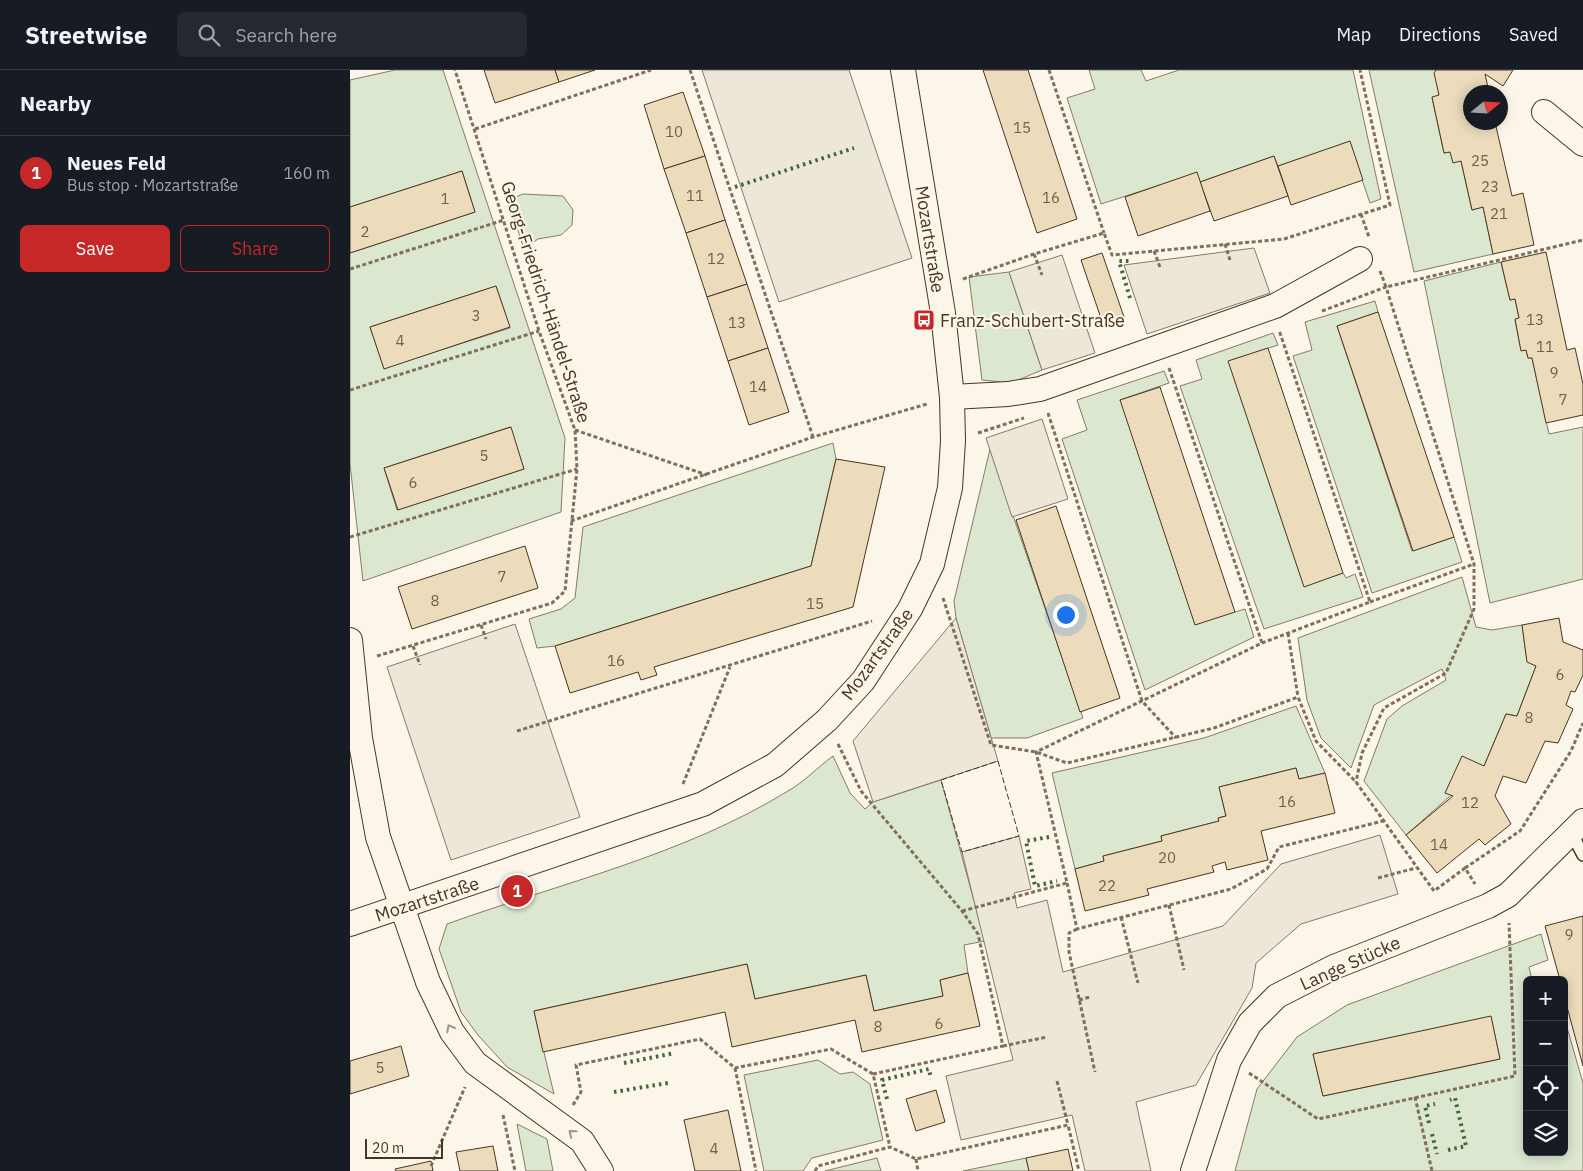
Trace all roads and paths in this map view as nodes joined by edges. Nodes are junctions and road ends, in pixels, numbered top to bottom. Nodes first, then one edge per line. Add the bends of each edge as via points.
1 (455, 70) edge
2 (651, 70) edge
3 (690, 70) edge
4 (903, 70) edge
5 (1049, 70) edge
6 (1360, 70) edge
7 (1544, 112) dead end
8 (475, 129) junction
9 (1583, 144) edge
10 (504, 220) junction
11 (1104, 233) junction
12 (1583, 240) edge
13 (1224, 244) junction
14 (1154, 251) junction
15 (1034, 254) junction
16 (1360, 259) dead end
17 (1230, 260) dead end
18 (1160, 267) dead end
19 (350, 269) edge
20 (935, 270) junction
21 (1042, 275) dead end
22 (1386, 287) junction
23 (1314, 314) dead end
24 (1278, 327) dead end
25 (539, 331) junction
26 (1167, 363) dead end
27 (350, 390) edge
28 (952, 397) junction
29 (1040, 412) dead end
30 (1032, 415) dead end
31 (575, 430) junction
32 (813, 437) junction
33 (953, 441) junction
34 (577, 469) junction
35 (707, 475) junction
36 (571, 521) junction
37 (350, 537) edge
38 (932, 564) junction
39 (1474, 564) junction
40 (1370, 602) junction
41 (910, 609) junction
42 (481, 625) junction
43 (1288, 633) junction
44 (486, 639) dead end
45 (350, 640) edge
46 (1262, 643) junction
47 (414, 646) junction
48 (352, 663) junction
49 (420, 665) dead end
50 (730, 667) junction
51 (1298, 697) junction
52 (1142, 701) junction
53 (827, 720) junction
54 (1583, 722) edge
55 (517, 731) dead end
56 (1176, 738) junction
57 (1036, 752) junction
58 (1356, 782) junction
59 (670, 816) junction
60 (1383, 821) junction
61 (1577, 827) edge
62 (1583, 855) edge
63 (1416, 868) junction
64 (1465, 868) junction
65 (1378, 878) dead end
66 (1067, 883) junction
67 (1498, 900) junction
68 (1169, 905) junction
69 (403, 908) junction
70 (962, 911) junction
71 (1121, 917) junction
72 (350, 924) edge
73 (1077, 928) junction
74 (1184, 970) dead end
75 (1138, 983) dead end
76 (1090, 997) dead end
77 (1079, 1000) junction
78 (1047, 1037) dead end
79 (1004, 1046) junction
80 (1229, 1060) junction
81 (475, 1063) junction
82 (735, 1068) junction
83 (1095, 1072) dead end
84 (873, 1074) junction
85 (495, 1080) junction
86 (1057, 1081) dead end
87 (1415, 1097) junction
88 (562, 1125) junction
89 (1068, 1125) junction
90 (890, 1147) junction
91 (916, 1159) junction
92 (431, 1166) dead end
93 (515, 1171) edge
94 (601, 1171) edge
95 (756, 1171) edge
96 (815, 1171) edge
97 (918, 1171) edge
98 (1079, 1171) edge
99 (1193, 1171) edge
100 (1432, 1171) edge

1 - 8 path, Georg-Friedrich-Händel-Straße
2 - 8 path
3 - 32 path
4 - 20 street, Mozartstraße
5 - 11 path
6 - 13 path via 1390,204 1284,239
7 - 9 street
8 - 10 path, Georg-Friedrich-Händel-Straße
10 - 19 path
10 - 25 path, Georg-Friedrich-Händel-Straße
11 - 14 path via 1112,255
11 - 15 path
12 - 22 path
13 - 14 path
13 - 17 path
14 - 18 path
15 - 20 path via 960,281
15 - 21 path
16 - 28 street via 1275,306 1040,389
20 - 28 street, Mozartstraße
22 - 23 path
22 - 39 path
24 - 40 path
25 - 27 path
25 - 31 path, Georg-Friedrich-Händel-Straße
26 - 46 path
28 - 32 path
28 - 33 street, Mozartstraße
29 - 52 path via 1047,409
30 - 33 path
31 - 34 path, Georg-Friedrich-Händel-Straße
31 - 35 path
32 - 35 path
33 - 38 street, Mozartstraße via 950,488
34 - 36 path, Georg-Friedrich-Händel-Straße
34 - 37 path
35 - 36 path
36 - 42 path, Georg-Friedrich-Händel-Straße via 565,591 552,603
38 - 41 street, Mozartstraße
38 - 57 path via 991,745
39 - 40 path
39 - 58 path via 1474,609 1446,673 1384,708 1362,753
40 - 43 path
41 - 50 path
41 - 53 street, Mozartstraße via 863,681
42 - 44 path
42 - 47 path, Georg-Friedrich-Händel-Straße
43 - 46 path
43 - 51 path
45 - 48 street
46 - 52 path
47 - 48 path, Georg-Friedrich-Händel-Straße
47 - 49 path
48 - 69 street via 370,803 378,837
50 - 55 path
50 - 59 path
51 - 56 path via 1214,728
51 - 58 path via 1316,741
52 - 56 path
52 - 57 path
53 - 59 street, Mozartstraße via 774,765 703,804
53 - 70 path via 861,791
54 - 64 path via 1571,751 1520,831
56 - 57 path via 1067,763
57 - 66 path
58 - 60 path
59 - 69 street, Mozartstraße
60 - 63 path
60 - 68 path via 1279,847 1267,869 1231,889
61 - 62 lane
61 - 67 street, Lange Stücke
63 - 64 path via 1434,890
63 - 65 path
64 - 67 path
66 - 70 path
66 - 73 path
67 - 80 street, Lange Stücke via 1334,967 1277,996 1250,1024
67 - 87 path via 1515,1076
68 - 71 path
68 - 74 path
69 - 72 street, Mozartstraße
81 -> 69 street via 452,1032 428,982
70 - 79 path via 978,934
71 - 73 path
71 - 75 path
73 - 77 path via 1069,933 1068,943
76 - 77 path
77 - 83 path
78 - 79 path
79 - 84 path
80 - 87 path via 1318,1119
80 - 99 street, Lange Stücke
81 - 85 street
81 - 92 path
82 - 84 path via 831,1049
82 - 88 path via 700,1039 576,1065 581,1092
82 - 95 path
84 - 90 path
85 - 88 street
85 - 93 path
86 - 89 path
87 - 100 path
94 -> 88 street via 582,1141
89 - 91 path
89 - 98 path
90 - 91 path
90 - 96 path via 818,1166
91 - 97 path

